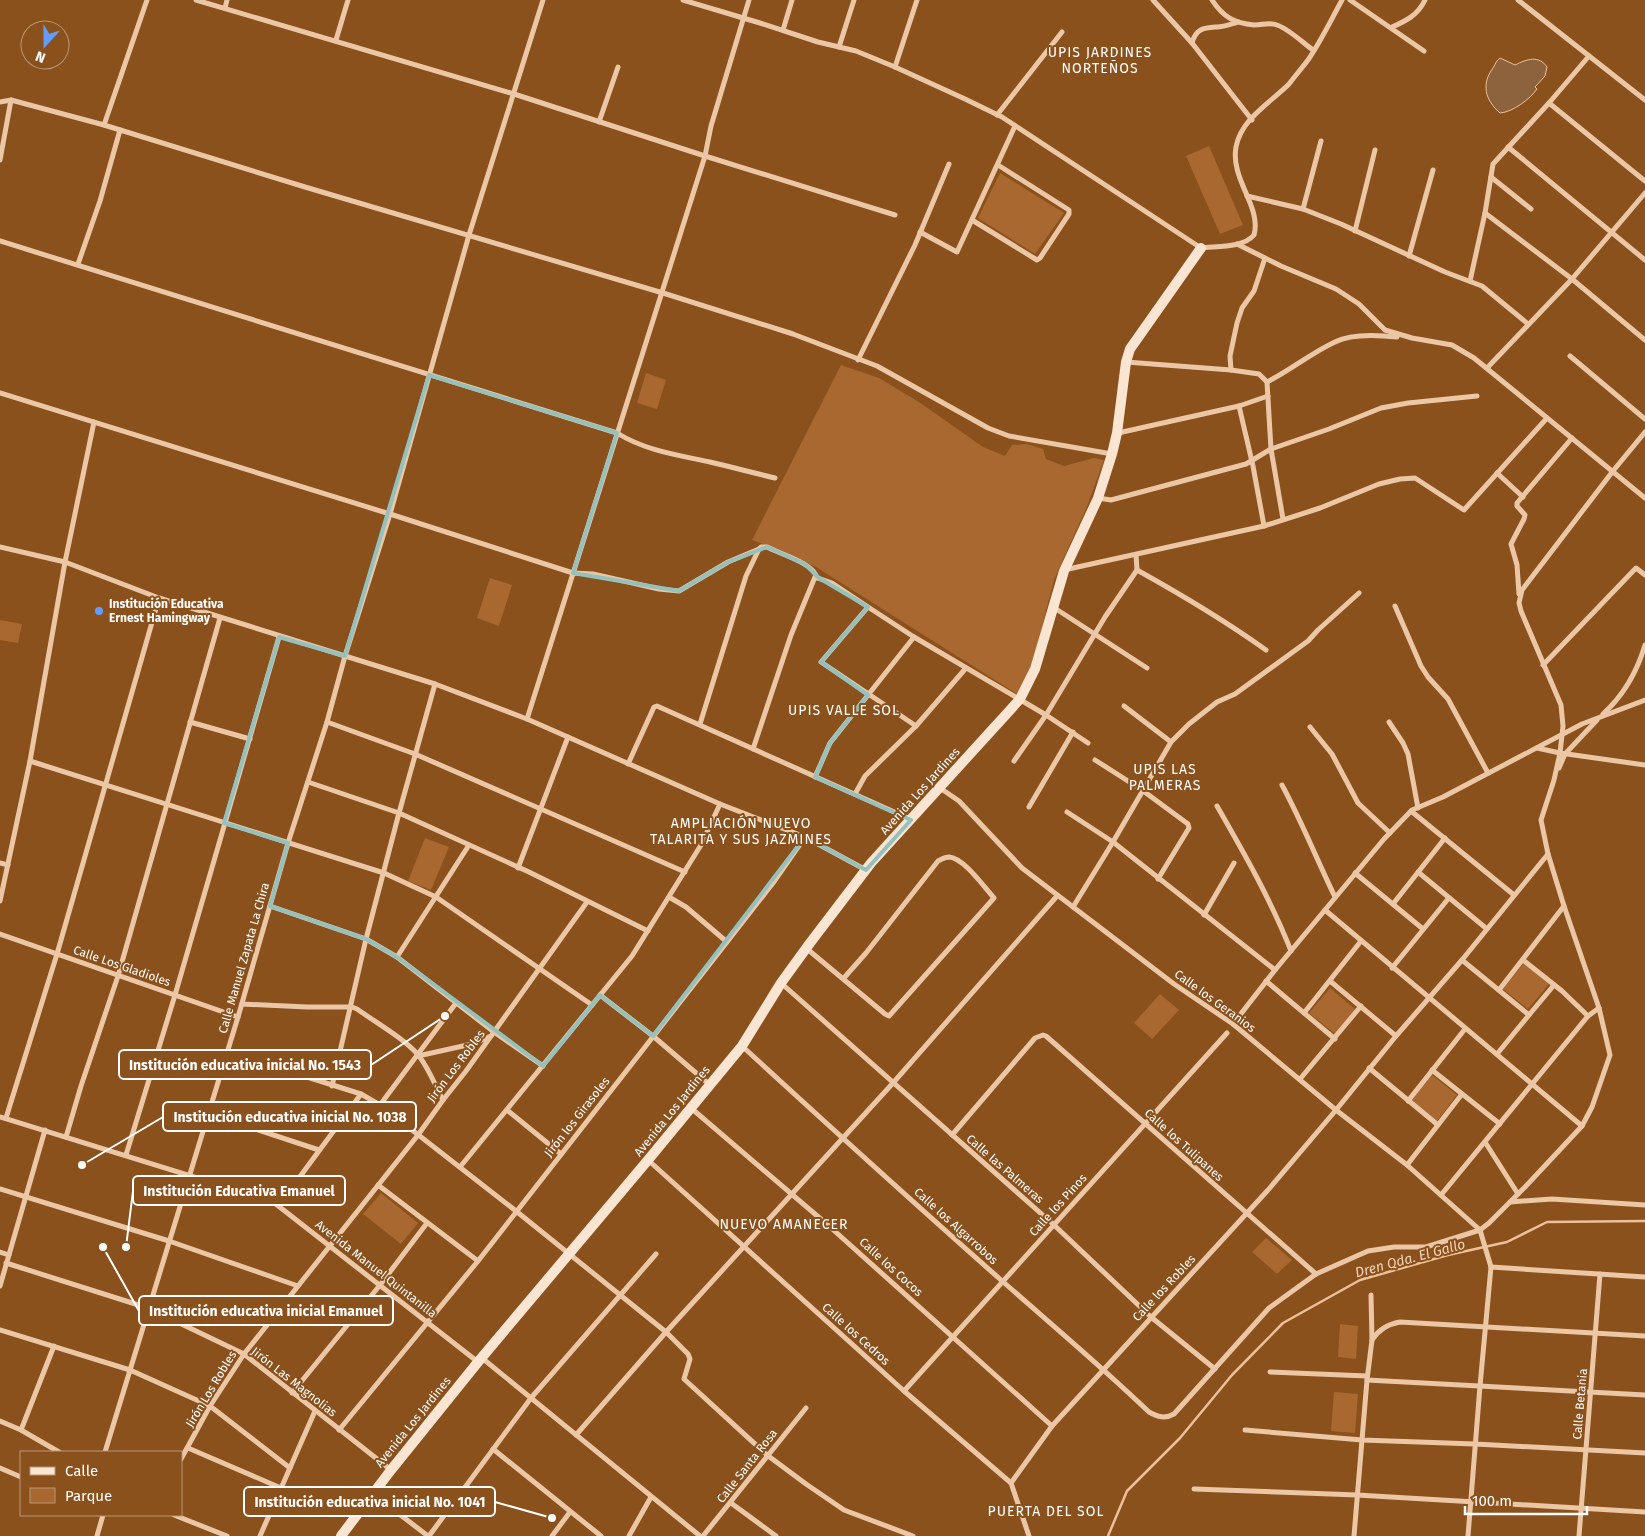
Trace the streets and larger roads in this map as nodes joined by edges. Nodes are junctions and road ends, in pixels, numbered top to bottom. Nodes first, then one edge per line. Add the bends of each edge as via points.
1 (147, 0) edge
2 (196, 0) edge
3 (227, 0) edge
4 (348, 0) edge
5 (543, 0) edge
6 (683, 0) edge
7 (749, 0) edge
8 (792, 0) edge
9 (854, 0) edge
10 (917, 0) edge
11 (1153, 0) edge
12 (1212, 0) edge
13 (1342, 0) edge
14 (1350, 0) edge
15 (1424, 0) edge
16 (1518, 0) edge
17 (225, 8) junction
18 (744, 18) junction
19 (1238, 22) junction
20 (1392, 27) junction
21 (783, 30) junction
22 (1062, 32) dead end
23 (336, 40) junction
24 (1192, 43) junction
25 (840, 47) junction
26 (1313, 50) junction
27 (1424, 51) dead end
28 (1588, 56) junction
29 (895, 66) junction
30 (618, 67) dead end
31 (514, 94) junction
32 (11, 100) junction
33 (1645, 100) edge
34 (0, 102) edge
35 (1549, 103) junction
36 (997, 115) junction
37 (1252, 120) junction
38 (599, 122) junction
39 (104, 125) junction
40 (1015, 126) junction
41 (120, 130) junction
42 (1321, 142) dead end
43 (1508, 147) junction
44 (1375, 150) dead end
45 (706, 156) junction
46 (0, 160) edge
47 (948, 164) dead end
48 (998, 164) junction
49 (1432, 170) dead end
50 (1491, 177) junction
51 (1645, 181) edge
52 (1645, 193) edge
53 (1247, 196) junction
54 (1303, 209) junction
55 (1531, 209) dead end
56 (1485, 213) junction
57 (894, 215) dead end
58 (972, 220) junction
59 (1355, 231) junction
60 (920, 232) junction
61 (1610, 232) junction
62 (469, 235) junction
63 (0, 241) edge
64 (1237, 244) junction
65 (1202, 248) junction
66 (1408, 256) junction
67 (1265, 258) junction
68 (1645, 260) edge
69 (78, 264) junction
70 (1572, 279) junction
71 (1470, 280) junction
72 (663, 293) junction
73 (1528, 324) junction
74 (1412, 338) junction
75 (1645, 340) edge
76 (1570, 356) dead end
77 (858, 360) junction
78 (1126, 362) junction
79 (1487, 368) junction
80 (1230, 370) junction
81 (429, 376) junction
82 (1267, 382) junction
83 (0, 393) edge
84 (1268, 396) junction
85 (1477, 396) dead end
86 (1239, 406) junction
87 (1547, 418) junction
88 (1645, 420) edge
89 (94, 422) junction
90 (1645, 432) edge
91 (1117, 433) junction
92 (617, 434) junction
93 (1572, 438) junction
94 (1271, 449) junction
95 (1112, 454) junction
96 (1251, 460) junction
97 (1613, 471) junction
98 (1497, 473) junction
99 (775, 478) dead end
100 (1523, 497) junction
101 (1098, 498) junction
102 (1645, 498) edge
103 (390, 514) junction
104 (1283, 519) junction
105 (1264, 526) junction
106 (0, 548) edge
107 (759, 549) junction
108 (1136, 555) junction
109 (66, 562) junction
110 (1137, 570) junction
111 (1064, 571) junction
112 (573, 572) junction
113 (1645, 575) edge
114 (817, 578) junction
115 (1358, 593) dead end
116 (1519, 597) junction
117 (159, 598) junction
118 (1395, 606) dead end
119 (868, 607) junction
120 (1053, 607) junction
121 (220, 618) junction
122 (1095, 634) junction
123 (279, 636) junction
124 (914, 637) junction
125 (1645, 646) edge
126 (1266, 650) dead end
127 (346, 656) junction
128 (1544, 665) junction
129 (966, 668) junction
130 (1147, 668) dead end
131 (435, 684) junction
132 (868, 695) junction
133 (1020, 700) junction
134 (1645, 700) edge
135 (1124, 706) dead end
136 (1046, 715) junction
137 (1600, 717) junction
138 (527, 720) junction
139 (190, 722) junction
140 (327, 722) junction
141 (1389, 722) dead end
142 (700, 724) junction
143 (916, 726) junction
144 (1310, 727) dead end
145 (1073, 732) junction
146 (1562, 736) junction
147 (568, 737) junction
148 (250, 739) junction
149 (1171, 742) junction
150 (1088, 743) dead end
151 (1536, 748) junction
152 (752, 749) junction
153 (415, 754) junction
154 (1563, 754) junction
155 (1095, 760) dead end
156 (30, 761) junction
157 (1014, 761) dead end
158 (628, 764) junction
159 (1645, 765) edge
160 (1488, 773) junction
161 (815, 777) junction
162 (308, 782) junction
163 (105, 785) junction
164 (1282, 785) dead end
165 (940, 788) junction
166 (1142, 790) junction
167 (856, 794) junction
168 (720, 804) junction
169 (167, 805) junction
170 (1218, 806) dead end
171 (1029, 807) dead end
172 (1418, 808) junction
173 (540, 809) junction
174 (1411, 811) junction
175 (1067, 812) dead end
176 (399, 813) junction
177 (911, 820) junction
178 (224, 822) junction
179 (1390, 833) junction
180 (805, 837) junction
181 (1445, 838) junction
182 (1113, 842) junction
183 (288, 843) junction
184 (468, 845) junction
185 (1548, 854) junction
186 (0, 863) edge
187 (1234, 863) dead end
188 (8, 864) junction
189 (518, 868) junction
190 (866, 870) junction
191 (685, 872) junction
192 (1418, 872) junction
193 (384, 873) junction
194 (1355, 874) junction
195 (1158, 879) junction
196 (1514, 895) junction
197 (1057, 896) junction
198 (436, 897) junction
199 (1335, 897) junction
200 (669, 898) junction
201 (1448, 899) junction
202 (0, 901) edge
203 (587, 902) junction
204 (1393, 904) junction
205 (270, 906) junction
206 (1564, 906) junction
207 (1072, 907) junction
208 (1325, 910) junction
209 (1204, 915) junction
210 (1423, 929) junction
211 (1487, 929) junction
212 (648, 931) junction
213 (0, 934) edge
214 (366, 939) junction
215 (1361, 941) junction
216 (727, 942) junction
217 (806, 948) junction
218 (1290, 951) junction
219 (57, 954) junction
220 (397, 957) junction
221 (1462, 960) junction
222 (1523, 960) junction
223 (1392, 968) junction
224 (539, 969) junction
225 (1275, 970) junction
226 (118, 976) junction
227 (844, 979) junction
228 (1266, 981) junction
229 (1330, 981) junction
230 (781, 983) junction
231 (1554, 985) junction
232 (1499, 990) junction
233 (175, 995) junction
234 (600, 995) junction
235 (1429, 999) junction
236 (456, 1003) junction
237 (242, 1004) junction
238 (592, 1005) junction
239 (352, 1006) junction
240 (1361, 1006) junction
241 (1599, 1008) junction
242 (1304, 1013) junction
243 (1529, 1015) junction
244 (1588, 1016) junction
245 (238, 1017) junction
246 (1233, 1024) junction
247 (1465, 1029) junction
248 (1226, 1033) dead end
249 (493, 1034) junction
250 (653, 1036) junction
251 (1396, 1036) junction
252 (1335, 1039) junction
253 (742, 1046) junction
254 (227, 1052) junction
255 (1497, 1054) junction
256 (418, 1056) junction
257 (543, 1066) junction
258 (1369, 1068) junction
259 (1432, 1070) junction
260 (1300, 1080) junction
261 (893, 1083) junction
262 (710, 1085) junction
263 (1534, 1085) junction
264 (332, 1086) junction
265 (361, 1094) junction
266 (1462, 1094) junction
267 (442, 1100) junction
268 (1408, 1100) junction
269 (380, 1106) junction
270 (691, 1108) junction
271 (507, 1110) junction
272 (1336, 1110) junction
273 (209, 1114) junction
274 (3, 1117) edge
275 (1145, 1124) junction
276 (1500, 1124) junction
277 (1438, 1125) junction
278 (1582, 1126) junction
279 (44, 1130) junction
280 (418, 1135) junction
281 (952, 1135) junction
282 (66, 1137) junction
283 (842, 1139) junction
284 (1485, 1142) junction
285 (319, 1150) junction
286 (560, 1154) junction
287 (126, 1155) junction
288 (648, 1160) junction
289 (1407, 1165) junction
290 (460, 1167) junction
291 (190, 1174) junction
292 (378, 1185) junction
293 (0, 1189) edge
294 (1518, 1194) junction
295 (792, 1195) junction
296 (1442, 1195) junction
297 (25, 1197) junction
298 (1510, 1202) junction
299 (279, 1205) junction
300 (1645, 1205) edge
301 (516, 1211) junction
302 (1247, 1214) junction
303 (427, 1224) junction
304 (1054, 1225) junction
305 (1480, 1230) junction
306 (169, 1241) junction
307 (330, 1245) junction
308 (745, 1248) junction
309 (0, 1252) edge
310 (569, 1254) junction
311 (656, 1254) dead end
312 (9, 1255) junction
313 (478, 1261) junction
314 (6, 1263) junction
315 (1491, 1268) junction
316 (1316, 1274) junction
317 (1600, 1274) junction
318 (1645, 1277) edge
319 (1003, 1282) junction
320 (380, 1285) junction
321 (0, 1286) edge
322 (298, 1286) junction
323 (620, 1295) junction
324 (1371, 1295) dead end
325 (148, 1308) junction
326 (1151, 1316) junction
327 (428, 1323) junction
328 (1485, 1326) junction
329 (0, 1330) edge
330 (666, 1332) junction
331 (1596, 1333) junction
332 (954, 1336) junction
333 (1645, 1336) edge
334 (1372, 1340) junction
335 (54, 1346) junction
336 (244, 1354) junction
337 (480, 1360) junction
338 (1103, 1368) junction
339 (1215, 1369) junction
340 (130, 1370) junction
341 (1270, 1372) dead end
342 (1367, 1378) junction
343 (1480, 1386) junction
344 (904, 1391) junction
345 (1591, 1392) junction
346 (292, 1393) junction
347 (1645, 1395) edge
348 (531, 1398) junction
349 (210, 1406) junction
350 (806, 1408) dead end
351 (315, 1411) junction
352 (0, 1421) edge
353 (1052, 1426) junction
354 (21, 1430) junction
355 (339, 1430) junction
356 (1245, 1430) dead end
357 (576, 1435) junction
358 (1362, 1440) junction
359 (1475, 1444) junction
360 (188, 1448) junction
361 (493, 1449) junction
362 (1586, 1450) junction
363 (57, 1451) edge
364 (105, 1451) edge
365 (1645, 1453) edge
366 (767, 1455) junction
367 (182, 1457) edge
368 (0, 1468) edge
369 (290, 1468) junction
370 (391, 1470) junction
371 (20, 1477) edge
372 (1011, 1482) junction
373 (281, 1488) junction
374 (1194, 1489) dead end
375 (373, 1494) junction
376 (1357, 1495) junction
377 (652, 1497) junction
378 (1471, 1501) junction
379 (731, 1503) junction
380 (1581, 1508) junction
381 (570, 1512) junction
382 (1645, 1512) edge
383 (103, 1516) edge
384 (177, 1516) edge
385 (97, 1536) edge
386 (227, 1536) edge
387 (260, 1536) edge
388 (341, 1536) edge
389 (429, 1536) edge
390 (552, 1536) edge
391 (601, 1536) edge
392 (629, 1536) edge
393 (702, 1536) edge
394 (776, 1536) edge
395 (910, 1536) edge
396 (1029, 1536) edge
397 (1354, 1536) edge
398 (1468, 1536) edge
399 (1579, 1536) edge

1 - 39 street
2 - 17 street
3 - 17 street
4 - 23 street
5 - 31 street, Calle Manuel Zapata La Chira
6 - 18 street
7 - 18 street
8 - 21 street
9 - 25 street
10 - 29 street
11 - 24 street
12 - 19 street via 1225,17
13 - 26 street
14 - 20 street
15 - 20 street via 1416,14
16 - 28 street
17 - 23 street
18 - 21 street
18 - 45 street via 711,126
19 - 24 street via 1204,27 1193,36
19 - 26 street via 1280,26
20 - 27 street
21 - 25 street
22 - 36 street
23 - 31 street
24 - 37 street
25 - 29 street
26 - 37 street via 1289,84
28 - 33 street
28 - 35 street
29 - 36 street
30 - 38 street
31 - 38 street
31 - 62 street, Calle Manuel Zapata La Chira
32 - 34 street
32 - 39 street
32 - 46 street
35 - 43 street
35 - 51 street
36 - 40 street
37 - 53 street via 1241,132 1234,160
38 - 45 street
39 - 41 street
40 - 48 street
40 - 65 street
41 - 62 street
41 - 69 street
42 - 54 street
43 - 50 street via 1493,164
43 - 61 street
44 - 59 street
45 - 57 street
45 - 72 street
47 - 60 street
48 - 58 street
48 - 58 street via 1069,210 1069,214 1037,260
49 - 66 street
50 - 55 street
50 - 56 street
52 - 61 street
53 - 54 street
53 - 64 street via 1256,229 1251,239
54 - 59 street
56 - 70 street
56 - 71 street
58 - 60 street via 957,252
59 - 66 street
60 - 77 street
61 - 68 street
61 - 70 street
62 - 72 street
62 - 81 street, Calle Manuel Zapata La Chira
63 - 69 street
64 - 65 street
64 - 67 street
65 - 78 street, Avenida Los Jardines via 1137,337
66 - 71 street
67 - 74 street via 1336,289 1359,304 1385,330
67 - 80 street via 1254,291 1236,323
69 - 81 street
70 - 73 street
70 - 75 street
71 - 73 street
72 - 77 street via 793,334
72 - 92 street
73 - 79 street
74 - 79 street via 1452,345
74 - 82 street via 1386,335 1342,339
76 - 88 street
77 - 95 street via 877,366 988,428 1009,436
78 - 80 street
78 - 91 street, Avenida Los Jardines
79 - 87 street
80 - 82 street via 1258,374
81 - 92 street
81 - 103 street, Calle Manuel Zapata La Chira
82 - 84 street
83 - 89 street
84 - 86 street
84 - 94 street
85 - 94 street via 1396,404
86 - 91 street
86 - 96 street
87 - 93 street
87 - 98 street
89 - 103 street
89 - 109 street
90 - 97 street
91 - 95 street, Avenida Los Jardines
92 - 99 street via 662,452
92 - 112 street
93 - 97 street
93 - 100 street
94 - 96 street
94 - 104 street
95 - 101 street, Avenida Los Jardines
96 - 101 street via 1111,500
96 - 105 street
97 - 102 street
97 - 116 street
98 - 100 street
98 - 104 street via 1464,510 1415,478 1380,484
100 - 116 street via 1517,506 1525,515 1524,519 1511,544
101 - 111 street, Avenida Los Jardines
103 - 112 street
103 - 127 street, Calle Manuel Zapata La Chira
104 - 105 street
105 - 108 street
106 - 109 street
107 - 112 street via 728,562 679,591
107 - 114 street via 767,547 805,564 815,571
107 - 142 street via 746,576
108 - 110 street
108 - 111 street
109 - 117 street
109 - 156 street
110 - 122 street
110 - 126 street via 1202,606
111 - 120 street, Avenida Los Jardines
112 - 138 street
113 - 128 street via 1636,568
114 - 119 street via 832,583
114 - 152 street via 791,635
115 - 149 street via 1308,641 1235,694 1217,702
116 - 128 street via 1521,611
117 - 121 street
117 - 163 street
118 - 160 street via 1424,672 1448,699
119 - 124 street
119 - 132 street via 821,662
120 - 122 street
120 - 133 street, Avenida Los Jardines via 1034,669
121 - 123 street
121 - 139 street
122 - 130 street
122 - 136 street
123 - 127 street
123 - 148 street
124 - 129 street
124 - 132 street
125 - 137 street via 1624,691
127 - 131 street
127 - 140 street, Calle Manuel Zapata La Chira
128 - 146 street via 1561,705
129 - 133 street
129 - 143 street
131 - 138 street
131 - 153 street
132 - 143 street
132 - 161 street via 830,743
133 - 136 street
133 - 165 street, Avenida Los Jardines
134 - 137 street
135 - 149 street
136 - 145 street
136 - 157 street
137 - 146 street
137 - 154 street
138 - 147 street
139 - 148 street
139 - 169 street
140 - 153 street
140 - 162 street, Calle Manuel Zapata La Chira
141 - 172 street via 1408,754
142 - 152 street
142 - 158 street via 654,707
143 - 167 street via 866,776
144 - 179 street via 1332,754 1358,803
145 - 150 street
145 - 171 street
146 - 151 street
146 - 154 street
147 - 158 street
147 - 173 street
148 - 178 street
149 - 166 street
151 - 154 street
151 - 160 street
152 - 161 street
153 - 173 street
153 - 176 street
154 - 159 street
154 - 185 street via 1541,820
155 - 166 street
156 - 163 street
156 - 188 street
158 - 168 street
160 - 172 street
161 - 167 street
162 - 176 street
162 - 183 street, Calle Manuel Zapata La Chira
163 - 169 street
163 - 219 street
164 - 199 street
165 - 177 street, Avenida Los Jardines
165 - 197 street, Calle los Geranios via 959,801 1022,868
166 - 182 street
166 - 195 street via 1189,828
167 - 177 street
168 - 180 street
168 - 191 street
169 - 178 street
169 - 226 street
170 - 218 street via 1260,883
172 - 174 street
173 - 189 street
173 - 191 street
174 - 179 street
174 - 181 street
175 - 182 street
176 - 184 street
176 - 193 street
177 - 190 street, Avenida Los Jardines
178 - 183 street
178 - 233 street
179 - 194 street
180 - 190 street
180 - 216 street, Jirón los Girasoles
181 - 192 street
181 - 196 street
182 - 195 street
182 - 207 street
183 - 193 street
183 - 205 street, Calle Manuel Zapata La Chira
184 - 189 street
184 - 198 street
185 - 196 street, Calle los Robles
185 - 206 street
186 - 188 street
187 - 209 street
188 - 202 street
189 - 203 street
190 - 217 street, Avenida Los Jardines
191 - 200 street
192 - 201 street
192 - 204 street
193 - 198 street
193 - 214 street
194 - 199 street
194 - 204 street
195 - 209 street
196 - 211 street, Calle los Robles
197 - 207 street, Calle los Geranios
197 - 261 street
198 - 220 street
198 - 224 street
199 - 208 street
200 - 212 street
200 - 216 street via 686,907
201 - 210 street
201 - 211 street
203 - 212 street
203 - 224 street, Jirón Los Robles
204 - 210 street
205 - 214 street
205 - 237 street, Calle Manuel Zapata La Chira
206 - 222 street
206 - 241 street
207 - 246 street, Calle los Geranios
208 - 215 street
208 - 218 street
209 - 225 street
210 - 223 street
211 - 221 street, Calle los Robles
212 - 234 street
213 - 219 street, Calle Los Gladioles
214 - 220 street
214 - 239 street
215 - 223 street
215 - 229 street
216 - 250 street, Jirón los Girasoles
217 - 227 street
217 - 230 street, Avenida Los Jardines
218 - 225 street
219 - 226 street, Calle Los Gladioles
219 - 274 street
220 - 236 street
221 - 232 street
221 - 235 street, Calle los Robles
222 - 231 street
222 - 232 street
223 - 235 street
224 - 238 street
224 - 249 street, Jirón Los Robles
225 - 228 street
226 - 233 street, Calle Los Gladioles
226 - 282 street
227 - 227 street via 889,1016 994,898 955,858 938,861
228 - 242 street
228 - 246 street
229 - 240 street
229 - 242 street
230 - 253 street, Avenida Los Jardines
230 - 261 street, Calle las Palmeras
231 - 243 street
231 - 244 street
232 - 243 street
233 - 245 street, Calle Los Gladioles
233 - 287 street
234 - 238 street
234 - 250 street
235 - 247 street
235 - 251 street, Calle los Robles
236 - 249 street
236 - 256 street
237 - 239 street
237 - 245 street, Calle Manuel Zapata La Chira
238 - 257 street
239 - 256 street
239 - 264 street
240 - 251 street
240 - 252 street
241 - 244 street
241 - 278 street via 1610,1055
242 - 252 street
243 - 255 street
244 - 263 street
245 - 254 street, Calle Manuel Zapata La Chira
246 - 260 street, Calle los Geranios
247 - 255 street
247 - 259 street
248 - 275 street, Calle los Pinos
249 - 256 street via 472,1044
249 - 257 street
249 - 267 street, Jirón Los Robles
250 - 262 street
250 - 286 street, Jirón los Girasoles
251 - 258 street, Calle los Robles
252 - 260 street
253 - 262 street, Avenida Los Jardines
253 - 283 street, Calle los Algarrobos
254 - 264 street
254 - 273 street, Calle Manuel Zapata La Chira
255 - 263 street
256 - 267 street
256 - 269 street
257 - 271 street
258 - 268 street
258 - 272 street, Calle los Robles
259 - 266 street
259 - 268 street
260 - 272 street, Calle los Geranios
261 - 281 street, Calle las Palmeras
261 - 283 street
262 - 270 street, Avenida Los Jardines
263 - 276 street
263 - 278 street
264 - 265 street
265 - 269 street
265 - 285 street
266 - 276 street
266 - 277 street
267 - 280 street, Jirón Los Robles
268 - 277 street
269 - 280 street
270 - 288 street, Avenida Los Jardines
270 - 295 street, Calle los Cocos
271 - 286 street
271 - 290 street
272 - 289 street, Calle los Geranios
272 - 302 street, Calle los Robles
273 - 285 street
273 - 291 street, Calle Manuel Zapata La Chira
274 - 279 street, Avenida Manuel Quintanilla
275 - 281 street, Calle los Tulipanes via 1052,1039 1042,1035
275 - 302 street, Calle los Tulipanes
275 - 304 street, Calle los Pinos
276 - 284 street
277 - 289 street
278 - 294 street
279 - 282 street, Avenida Manuel Quintanilla
279 - 297 street
280 - 290 street
280 - 292 street, Jirón Los Robles
281 - 304 street, Calle las Palmeras
282 - 287 street, Avenida Manuel Quintanilla
283 - 295 street
283 - 319 street, Calle los Algarrobos
284 - 294 street
284 - 296 street
285 - 299 street
286 - 301 street, Jirón los Girasoles
287 - 291 street, Avenida Manuel Quintanilla
288 - 308 street, Calle los Cedros
288 - 310 street, Avenida Los Jardines
289 - 296 street, Calle los Geranios
290 - 301 street
291 - 299 street, Avenida Manuel Quintanilla
291 - 306 street, Calle Manuel Zapata La Chira
292 - 303 street
292 - 307 street, Jirón Los Robles
293 - 297 street
294 - 298 street
295 - 308 street
295 - 332 street, Calle los Cocos
296 - 305 street, Calle los Geranios
297 - 306 street
297 - 312 street
298 - 300 street via 1552,1200
298 - 305 street
299 - 307 street, Avenida Manuel Quintanilla
301 - 310 street
301 - 313 street, Jirón los Girasoles
302 - 316 street, Calle los Tulipanes
302 - 326 street, Calle los Robles
303 - 313 street
303 - 320 street
304 - 319 street, Calle los Pinos
304 - 326 street, Calle las Palmeras
305 - 315 street
305 - 316 street via 1426,1247 1368,1251
306 - 322 street
306 - 325 street, Calle Manuel Zapata La Chira
307 - 320 street, Avenida Manuel Quintanilla
307 - 322 street, Jirón Los Robles
308 - 330 street
308 - 344 street, Calle los Cedros
309 - 312 street
310 - 323 street
310 - 337 street, Avenida Los Jardines
311 - 323 street
312 - 314 street
313 - 327 street, Jirón los Girasoles
314 - 321 street
314 - 325 street, Jirón Las Magnolias
315 - 317 street
315 - 328 street
316 - 339 street via 1268,1308
317 - 318 street
317 - 331 street, Calle Betania
319 - 332 street, Calle los Pinos
319 - 338 street, Calle los Algarrobos
320 - 327 street, Avenida Manuel Quintanilla
320 - 346 street
322 - 336 street, Jirón Los Robles
323 - 330 street
323 - 348 street
324 - 334 street
325 - 336 street, Jirón Las Magnolias
325 - 340 street, Calle Manuel Zapata La Chira
326 - 338 street, Calle los Robles
326 - 339 street, Calle las Palmeras
327 - 337 street, Avenida Manuel Quintanilla
327 - 355 street, Jirón los Girasoles
328 - 331 street
328 - 334 street via 1400,1322 1385,1327
328 - 343 street
329 - 335 street
330 - 357 street
330 - 366 street via 690,1359 684,1379
331 - 333 street
331 - 345 street, Calle Betania
332 - 344 street, Calle los Pinos
332 - 353 street, Calle los Cocos
334 - 342 street
335 - 340 street
335 - 354 street
336 - 346 street, Jirón Las Magnolias
336 - 349 street, Jirón Los Robles
337 - 348 street, Avenida Manuel Quintanilla
337 - 370 street, Avenida Los Jardines
338 - 339 street, Calle los Algarrobos via 1149,1412 1165,1418 1174,1414
338 - 353 street, Calle los Robles
340 - 349 street
340 - 364 street, Calle Manuel Zapata La Chira
341 - 342 street
342 - 343 street
342 - 358 street
343 - 345 street
343 - 359 street
344 - 372 street, Calle los Cedros
345 - 347 street
345 - 362 street, Calle Betania
346 - 351 street, Jirón Las Magnolias
348 - 357 street, Avenida Manuel Quintanilla
348 - 361 street
349 - 360 street, Jirón Los Robles
349 - 369 street
350 - 366 street, Calle Santa Rosa
351 - 355 street, Jirón Las Magnolias
351 - 369 street
352 - 354 street
353 - 372 street, Calle los Robles
354 - 363 street
355 - 370 street, Jirón Las Magnolias
356 - 358 street
357 - 377 street, Avenida Manuel Quintanilla
358 - 359 street
358 - 376 street
359 - 362 street
359 - 378 street
360 - 367 street, Jirón Los Robles
360 - 373 street
361 - 381 street
361 - 389 street
362 - 365 street
362 - 380 street, Calle Betania
366 - 379 street, Calle Santa Rosa
366 - 395 street via 844,1510
368 - 371 street
369 - 373 street
370 - 375 street, Avenida Los Jardines
372 - 396 street
373 - 387 street
374 - 376 street
375 - 388 street, Avenida Los Jardines
375 - 389 street
376 - 378 street
376 - 397 street
377 - 392 street
377 - 393 street, Avenida Manuel Quintanilla
378 - 380 street
378 - 398 street
379 - 393 street, Calle Santa Rosa
379 - 394 street
380 - 382 street
380 - 399 street, Calle Betania
381 - 390 street
381 - 391 street
383 - 385 street
384 - 386 street

